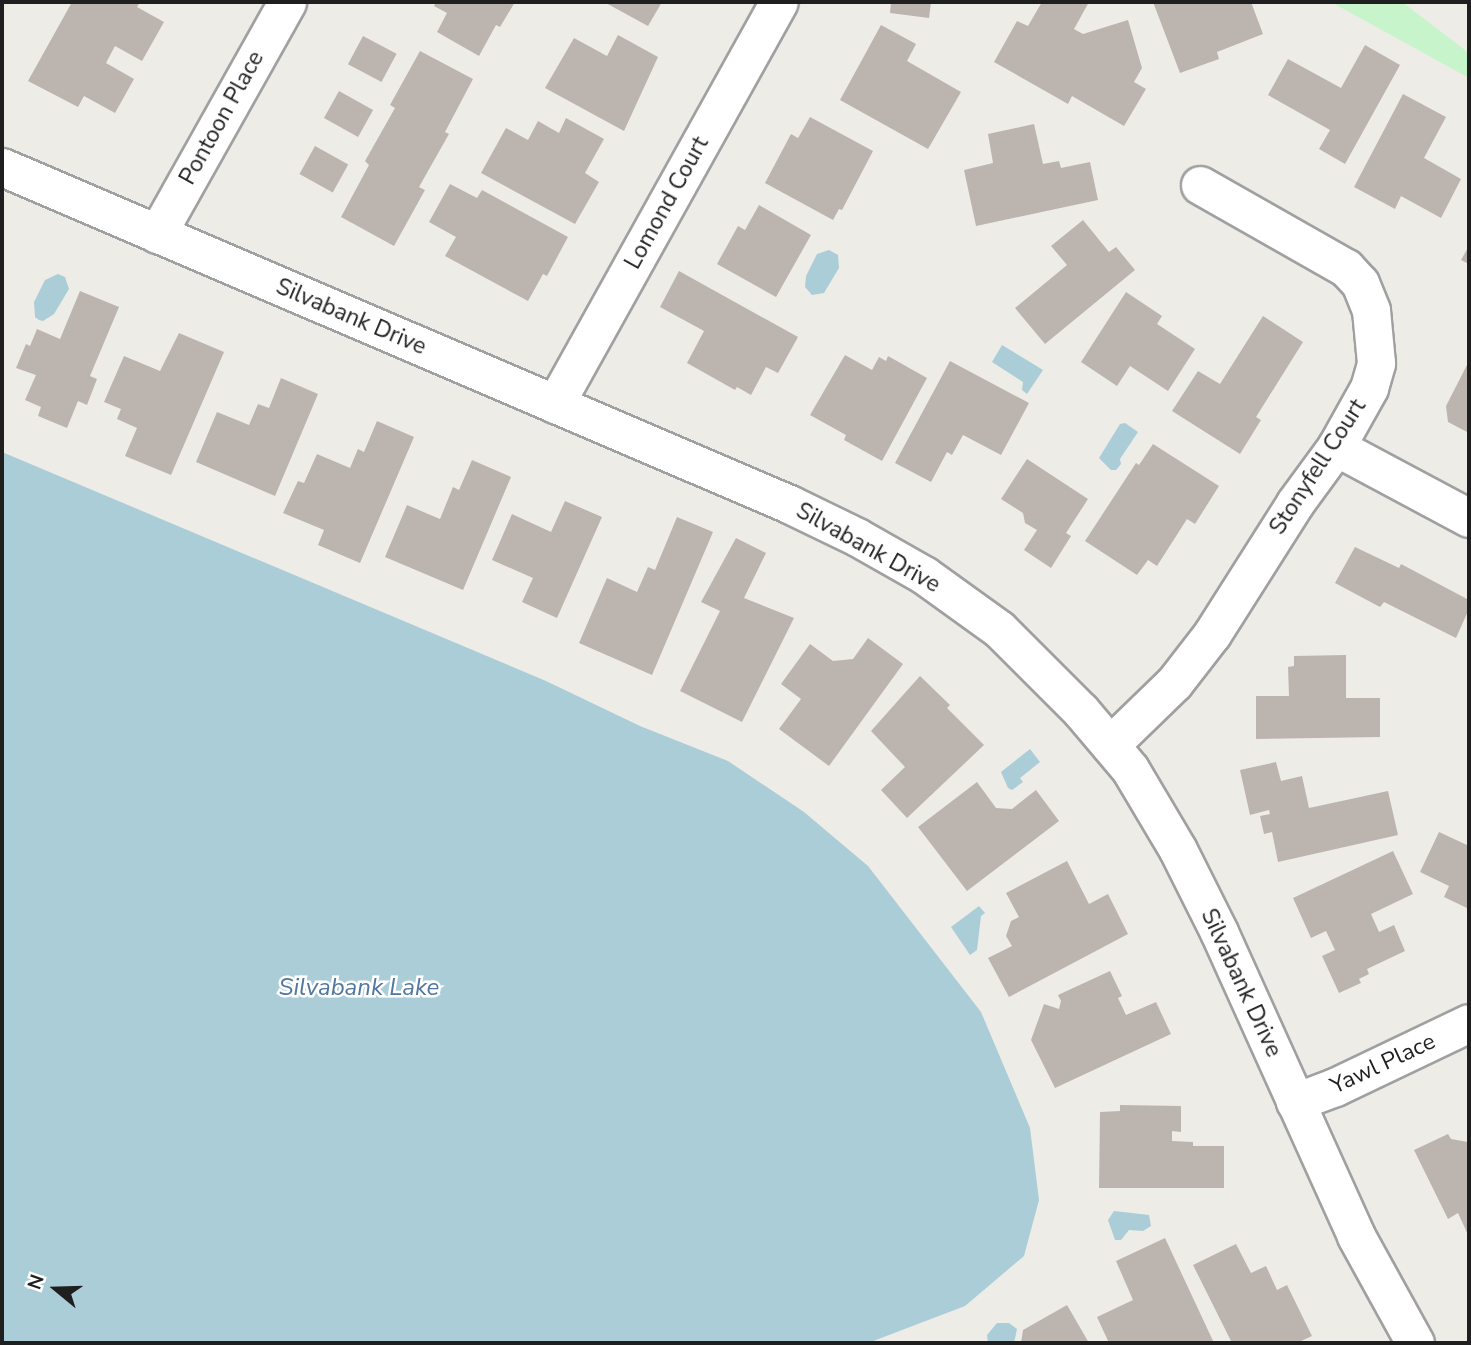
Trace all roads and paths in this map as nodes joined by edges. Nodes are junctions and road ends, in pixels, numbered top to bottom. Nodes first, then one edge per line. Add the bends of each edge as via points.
1 (287, 2) edge
2 (779, 2) edge
3 (2, 167) edge
4 (1200, 185) dead end
5 (157, 234) junction
6 (555, 404) junction
7 (1336, 447) junction
8 (1469, 517) edge
9 (1110, 745) junction
10 (1469, 1023) edge
11 (1295, 1101) junction
12 (1415, 1343) edge

1 - 5 street, Pontoon Place
2 - 6 street, Lomond Court
3 - 5 street, Silvabank Drive
4 - 7 street, Stonyfell Court via 1328,256 1360,283 1371,310 1376,363 1369,388
5 - 6 street, Silvabank Drive
6 - 9 street, Silvabank Drive via 789,504 924,575 999,629
7 - 8 street
7 - 9 street, Stonyfell Court via 1196,655 1147,712
9 - 11 street, Silvabank Drive via 1130,768 1178,850
10 - 11 street, Yawl Place via 1335,1087
11 - 12 street, Silvabank Drive via 1356,1236

